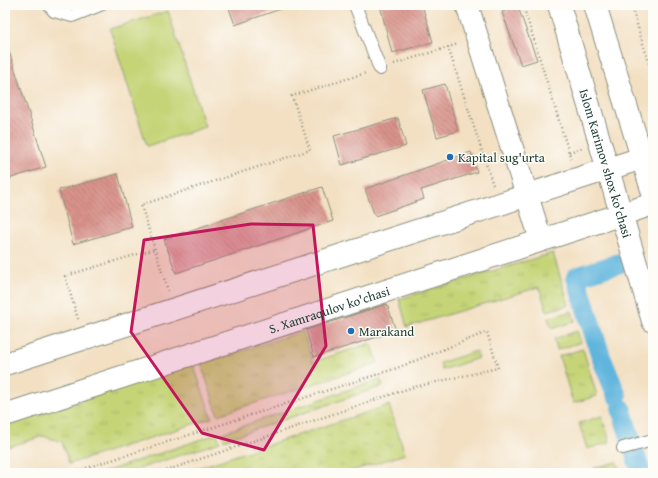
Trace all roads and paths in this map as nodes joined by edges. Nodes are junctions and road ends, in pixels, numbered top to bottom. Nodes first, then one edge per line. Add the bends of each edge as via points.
1 (49, 5) edge
2 (100, 5) edge
3 (356, 5) edge
4 (467, 5) edge
5 (523, 5) edge
6 (559, 5) edge
7 (595, 5) edge
8 (631, 5) edge
9 (478, 39) junction
10 (448, 47) junction
11 (380, 69) junction
12 (653, 76) edge
13 (642, 158) junction
14 (607, 168) junction
15 (577, 177) junction
16 (653, 193) edge
17 (526, 194) junction
18 (499, 203) junction
19 (653, 204) edge
20 (620, 214) junction
21 (541, 240) junction
22 (155, 249) junction
23 (174, 310) junction
24 (653, 321) edge
25 (84, 339) junction
26 (5, 364) edge
27 (653, 409) edge
28 (649, 410) dead end
29 (5, 415) edge
30 (653, 440) edge
31 (623, 448) dead end
32 (71, 473) edge
33 (159, 473) edge

1 - 2 lane via 54,11 72,16
3 - 11 lane
4 - 9 street
5 - 15 path
6 - 14 street, Islom Karimov shox ko'chasi
7 - 13 street
8 - 12 path
9 - 10 path
9 - 17 street
10 - 11 path
10 - 18 path
11 - 22 path via 292,96 310,150 141,206
13 - 14 street
13 - 16 street
14 - 15 street
14 - 20 street, Islom Karimov shox ko'chasi
15 - 17 street
17 - 18 street
17 - 21 street
18 - 23 street
19 - 20 street, S. Xamraqulov ko'chasi
20 - 21 street, S. Xamraqulov ko'chasi
20 - 24 street, Islom Karimov shox ko'chasi
21 - 29 street, S. Xamraqulov ko'chasi
22 - 23 path
22 - 25 path via 65,276
23 - 25 street
25 - 26 street
27 - 28 path
30 - 31 lane
32 - 33 path via 397,368 487,332 498,368 410,388

